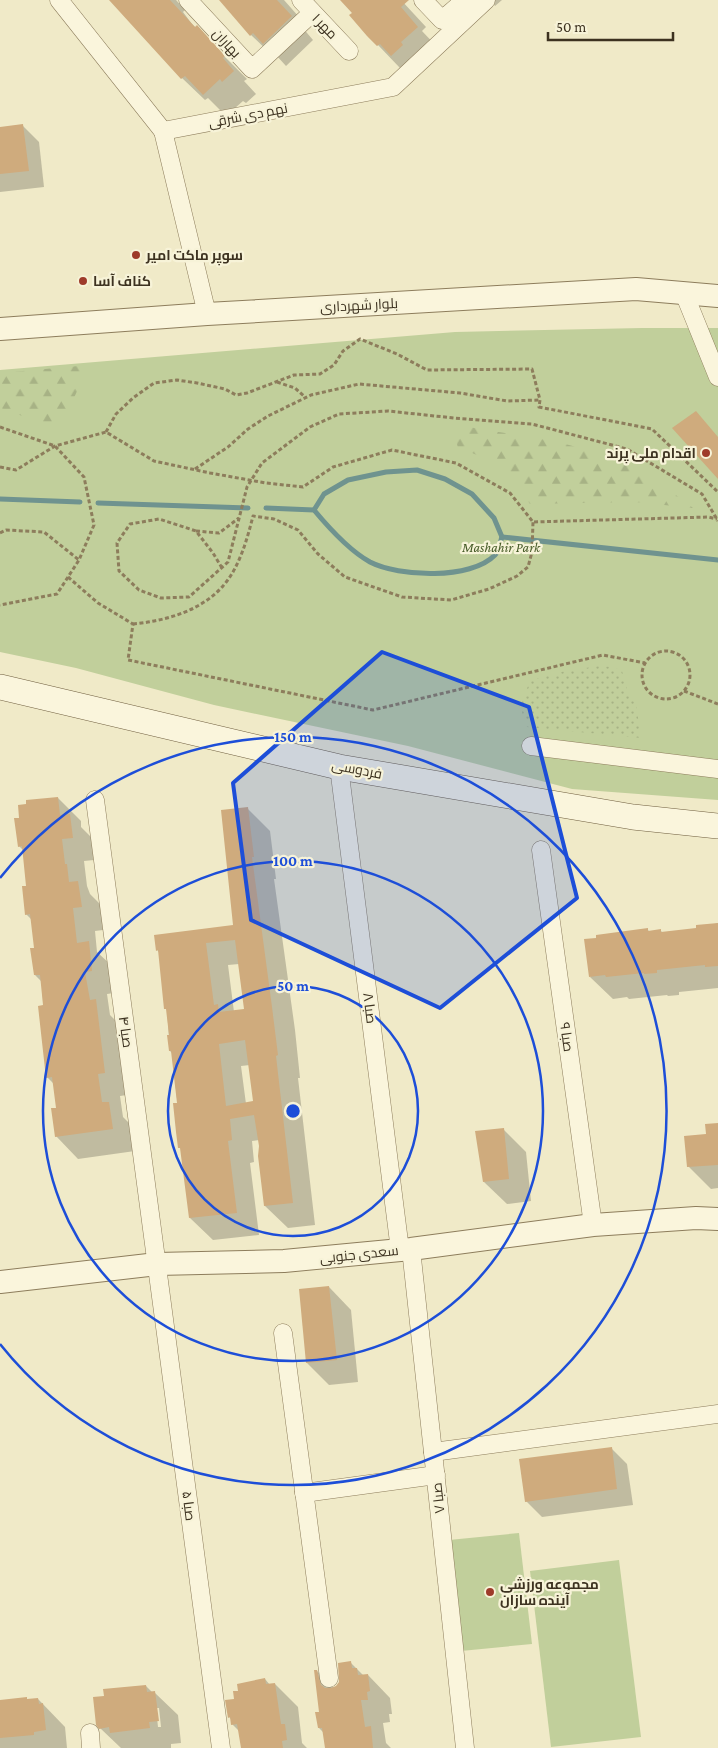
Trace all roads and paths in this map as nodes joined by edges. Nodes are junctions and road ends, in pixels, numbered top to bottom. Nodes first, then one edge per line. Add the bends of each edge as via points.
1 (60, 0) edge
2 (188, 0) edge
3 (423, 0) edge
4 (465, 0) edge
5 (486, 0) edge
6 (307, 6) edge
7 (349, 51) dead end
8 (163, 131) junction
9 (684, 293) junction
10 (718, 296) edge
11 (207, 314) junction
12 (0, 330) edge
13 (718, 377) edge
14 (277, 382) junction
15 (306, 398) junction
16 (540, 400) junction
17 (0, 428) edge
18 (106, 432) junction
19 (55, 446) junction
20 (0, 467) edge
21 (194, 470) junction
22 (251, 480) junction
23 (718, 492) edge
24 (240, 518) junction
25 (718, 519) edge
26 (533, 522) junction
27 (196, 531) junction
28 (0, 534) edge
29 (79, 560) junction
30 (222, 568) junction
31 (68, 577) junction
32 (0, 605) edge
33 (133, 624) junction
34 (645, 663) junction
35 (0, 687) edge
36 (684, 691) junction
37 (718, 704) edge
38 (531, 746) dead end
39 (339, 767) junction
40 (718, 768) edge
41 (95, 800) dead end
42 (718, 826) edge
43 (541, 850) dead end
44 (718, 1219) edge
45 (593, 1225) junction
46 (406, 1249) junction
47 (157, 1264) junction
48 (0, 1282) edge
49 (283, 1333) dead end
50 (718, 1414) edge
51 (433, 1452) junction
52 (436, 1475) junction
53 (304, 1493) junction
54 (329, 1678) dead end
55 (221, 1748) edge
56 (465, 1748) edge

1 - 8 street
2 - 6 street, بهاران via 252,69
3 - 4 street via 442,20
5 - 8 street, نهم دی شرقی via 393,87
6 - 7 street, مهر ۱
8 - 11 street
9 - 10 street, بلوار شهرداری
9 - 11 street, بلوار شهرداری via 636,289
9 - 13 street
11 - 12 street, بلوار شهرداری
14 - 15 path via 295,388
14 - 16 path via 294,375 320,374 360,339 428,370 532,369
14 - 18 path via 236,395 177,380 154,383 116,414
15 - 16 path via 359,384 460,393 507,401
15 - 21 path via 248,429
16 - 23 path via 539,407 652,429
17 - 19 path
18 - 19 path
18 - 21 path via 154,461
19 - 20 path via 16,470
19 - 29 path via 84,477 94,525
21 - 22 path
22 - 24 path
22 - 25 path via 262,463 310,427 339,414 388,411 532,424 627,448 702,494
22 - 26 path via 303,486 333,467 392,450 456,463 510,493
24 - 27 path via 219,533
24 - 30 path via 228,562
25 - 26 path
26 - 33 path via 528,567 489,589 451,600 402,597 345,577 318,554 298,530 274,519 253,516 247,539 224,586 206,601 174,616
27 - 30 path
27 - 30 path via 159,519 130,524 117,543 119,570 139,590 161,598 189,597
28 - 29 path via 6,530 44,532
29 - 31 path
31 - 32 path via 57,594
31 - 33 path via 98,603
33 - 34 path via 128,660 373,710 603,655
34 - 36 path via 642,678 649,692 670,698
34 - 36 path via 656,652 672,651 680,655 686,661 690,676
35 - 39 main road, فردوسی
36 - 37 path
38 - 40 street
39 - 42 main road, فردوسی via 633,817
39 - 46 street, صبا ۸
41 - 47 street, صبا ۴
43 - 45 street, صبا ۹
44 - 45 street, سعدی جنوبی
45 - 46 street, سعدی جنوبی
46 - 47 street, سعدی جنوبی via 284,1261
46 - 51 street, صبا ۷
47 - 48 street, سعدی جنوبی
47 - 55 street, صبا ۵
49 - 53 street
50 - 51 street
51 - 52 street, صبا ۷
52 - 53 street
52 - 56 street, صبا ۷
53 - 54 street

